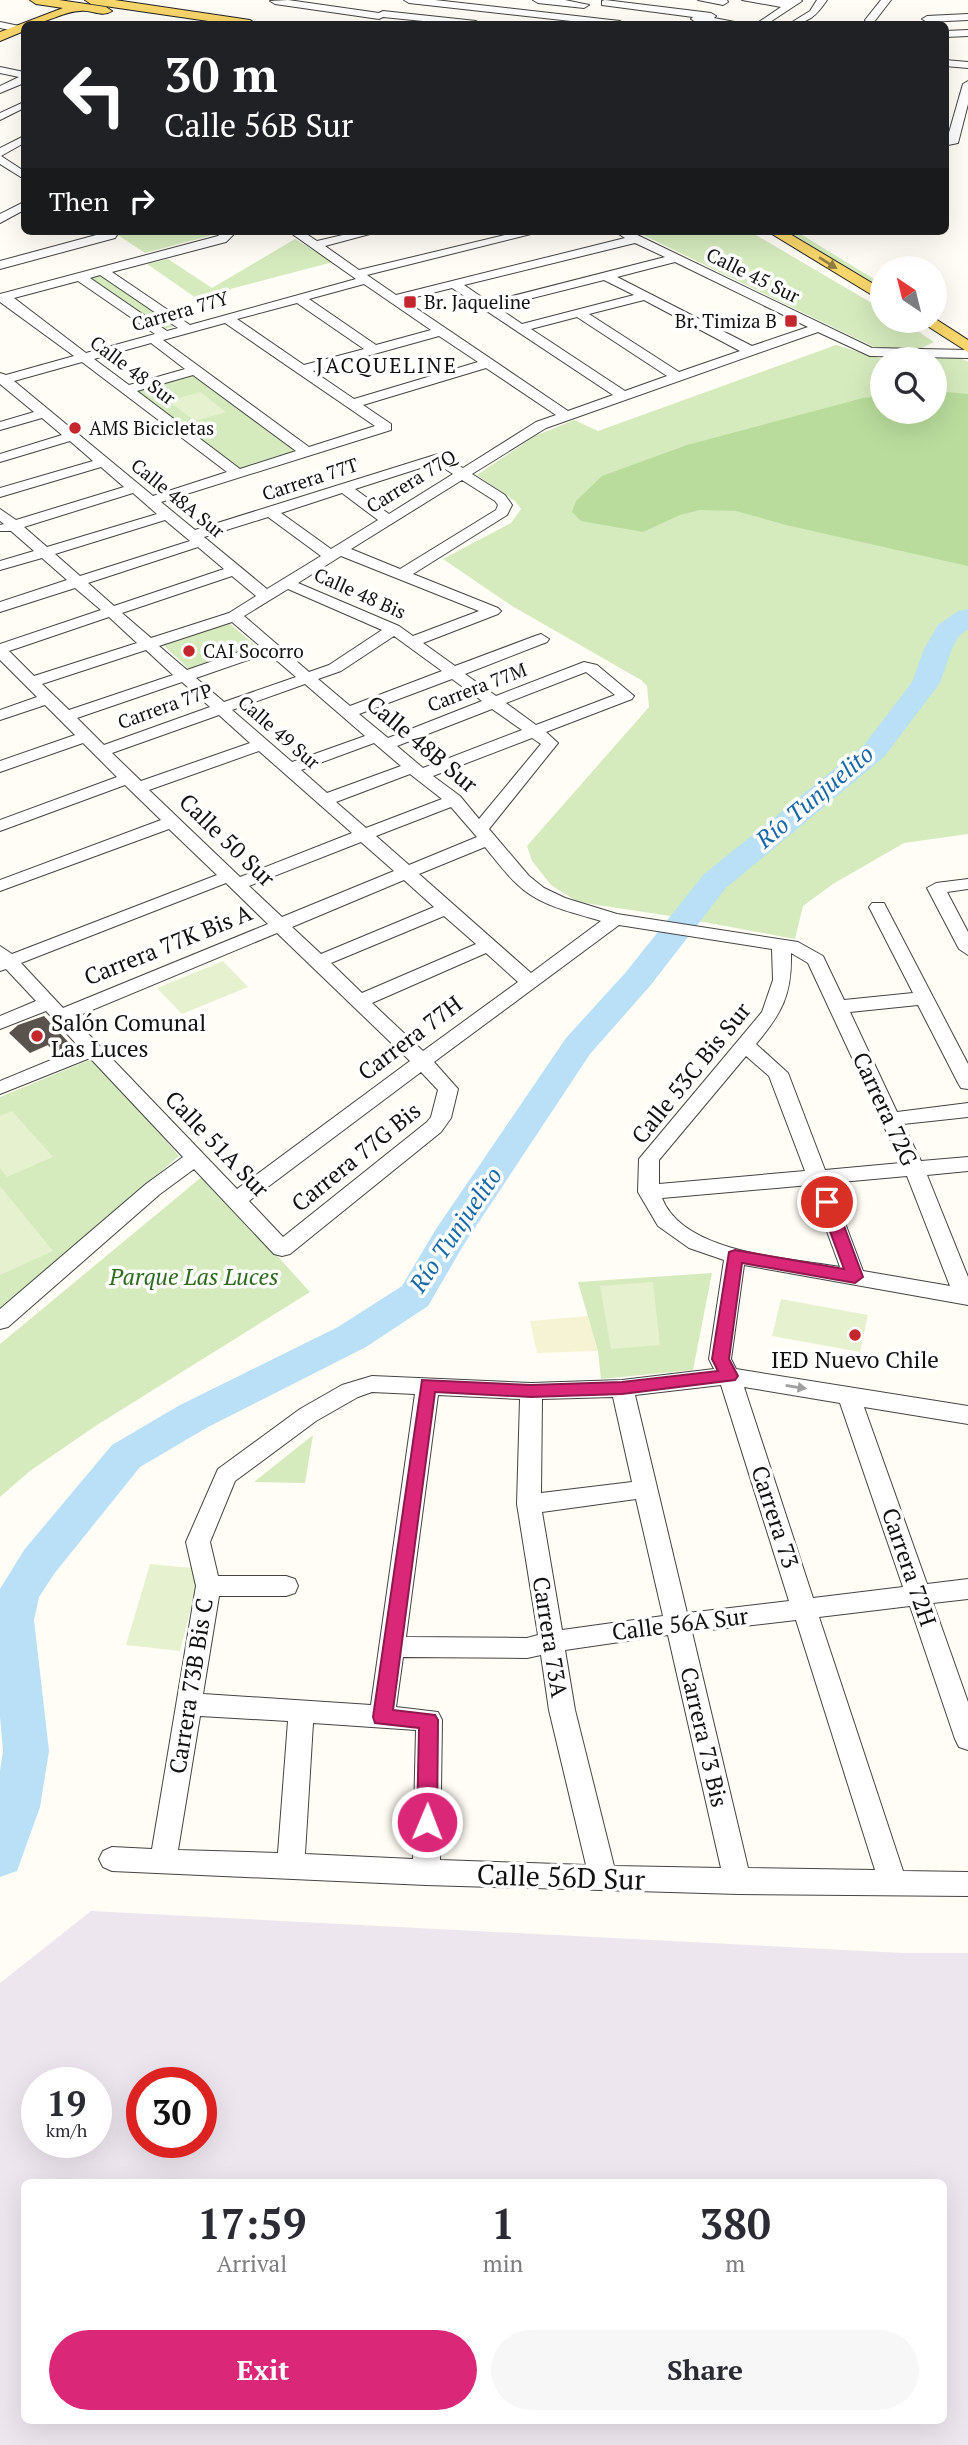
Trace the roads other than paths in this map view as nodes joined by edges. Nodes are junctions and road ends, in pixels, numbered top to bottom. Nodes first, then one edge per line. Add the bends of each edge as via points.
1 (36, 0) edge
2 (402, 0) edge
3 (409, 0) edge
4 (538, 0) edge
5 (703, 0) edge
6 (747, 0) edge
7 (822, 0) edge
8 (886, 0) edge
9 (276, 1) edge
10 (724, 1) edge
11 (123, 2) edge
12 (450, 2) edge
13 (607, 2) edge
14 (96, 3) edge
15 (587, 3) edge
16 (795, 3) edge
17 (140, 4) edge
18 (942, 4) dead end
19 (78, 7) junction
20 (968, 17) edge
21 (709, 18) junction
22 (380, 19) edge
23 (571, 19) junction
24 (870, 20) dead end
25 (46, 21) edge
26 (70, 21) edge
27 (181, 21) edge
28 (234, 21) edge
29 (418, 21) edge
30 (587, 21) joint
31 (724, 21) edge
32 (766, 21) edge
33 (799, 21) edge
34 (925, 21) edge
35 (933, 21) edge
36 (0, 25) edge
37 (21, 29) edge
38 (21, 31) edge
39 (21, 33) edge
40 (968, 33) edge
41 (949, 34) edge
42 (0, 37) edge
43 (0, 51) edge
44 (949, 63) edge
45 (968, 65) edge
46 (0, 70) edge
47 (21, 76) edge
48 (21, 79) edge
49 (968, 84) edge
50 (0, 90) edge
51 (0, 99) edge
52 (21, 104) edge
53 (21, 106) edge
54 (0, 117) edge
55 (21, 141) edge
56 (949, 141) edge
57 (949, 144) edge
58 (968, 144) edge
59 (0, 153) edge
60 (0, 159) edge
61 (18, 175) edge
62 (21, 211) edge
63 (0, 221) edge
64 (60, 235) edge
65 (227, 235) edge
66 (335, 235) edge
67 (522, 235) edge
68 (628, 235) edge
69 (781, 235) edge
70 (810, 235) edge
71 (305, 238) edge
72 (637, 239) junction
73 (121, 243) edge
74 (75, 245) junction
75 (676, 258) junction
76 (860, 264) dead end
77 (0, 265) edge
78 (102, 271) junction
79 (80, 277) junction
80 (361, 277) junction
81 (608, 277) junction
82 (454, 284) junction
83 (870, 289) edge
84 (646, 296) junction
85 (2, 298) edge
86 (299, 298) junction
87 (394, 299) junction
88 (487, 306) junction
89 (579, 313) junction
90 (226, 318) junction
91 (947, 322) edge
92 (947, 325) edge
93 (951, 326) junction
94 (520, 328) junction
95 (817, 328) junction
96 (188, 329) junction
97 (441, 331) junction
98 (159, 337) junction
99 (936, 347) edge
100 (968, 347) edge
101 (374, 350) junction
102 (751, 351) junction
103 (870, 352) edge
104 (947, 354) edge
105 (968, 354) edge
106 (84, 358) junction
107 (488, 363) junction
108 (196, 370) junction
109 (303, 370) junction
110 (677, 377) junction
111 (2, 378) edge
112 (17, 390) junction
113 (127, 390) junction
114 (0, 395) edge
115 (623, 396) junction
116 (352, 404) junction
117 (45, 413) junction
118 (566, 416) junction
119 (0, 426) edge
120 (73, 436) junction
121 (307, 452) junction
122 (0, 458) edge
123 (104, 462) junction
124 (462, 473) junction
125 (238, 474) junction
126 (135, 488) junction
127 (344, 488) junction
128 (0, 493) edge
129 (151, 501) junction
130 (270, 512) junction
131 (0, 513) edge
132 (168, 515) junction
133 (388, 520) junction
134 (7, 527) edge
135 (197, 539) junction
136 (45, 553) junction
137 (335, 553) junction
138 (0, 566) edge
139 (235, 570) junction
140 (402, 574) junction
141 (78, 582) junction
142 (286, 583) junction
143 (266, 596) junction
144 (0, 607) edge
145 (112, 612) junction
146 (234, 616) junction
147 (394, 629) junction
148 (541, 639) dead end
149 (414, 641) junction
150 (148, 645) junction
151 (270, 647) junction
152 (3, 657) edge
153 (455, 672) junction
154 (184, 676) junction
155 (307, 678) junction
156 (33, 682) junction
157 (49, 698) junction
158 (495, 702) junction
159 (221, 709) junction
160 (348, 713) junction
161 (0, 715) edge
162 (67, 716) junction
163 (534, 732) junction
164 (87, 736) junction
165 (381, 741) junction
166 (550, 743) joint
167 (262, 744) junction
168 (102, 751) junction
169 (0, 767) edge
170 (289, 769) junction
171 (417, 771) junction
172 (134, 783) junction
173 (325, 800) junction
174 (454, 800) junction
175 (172, 822) junction
176 (0, 826) edge
177 (484, 834) junction
178 (365, 835) junction
179 (407, 873) junction
180 (233, 880) junction
181 (968, 884) edge
182 (0, 886) edge
183 (878, 907) dead end
184 (448, 908) junction
185 (615, 919) junction
186 (280, 925) junction
187 (781, 944) junction
188 (490, 945) junction
189 (968, 949) edge
190 (3, 959) edge
191 (318, 962) junction
192 (530, 982) junction
193 (925, 998) junction
194 (359, 1001) junction
195 (838, 1007) junction
196 (55, 1009) junction
197 (0, 1023) edge
198 (747, 1046) junction
199 (93, 1050) junction
200 (423, 1062) junction
201 (968, 1083) edge
202 (0, 1088) edge
203 (968, 1110) edge
204 (890, 1119) junction
205 (196, 1158) junction
206 (968, 1164) edge
207 (914, 1169) junction
208 (817, 1177) junction
209 (648, 1192) junction
210 (236, 1200) junction
211 (282, 1249) joint
212 (735, 1256) junction
213 (855, 1277) junction
214 (966, 1296) edge
215 (0, 1321) edge
216 (729, 1376) junction
217 (428, 1385) junction
218 (622, 1388) junction
219 (531, 1391) junction
220 (849, 1395) junction
221 (967, 1417) edge
222 (645, 1489) junction
223 (529, 1504) junction
224 (208, 1586) junction
225 (286, 1586) dead end
226 (968, 1589) edge
227 (919, 1595) junction
228 (805, 1609) junction
229 (677, 1624) junction
230 (550, 1642) junction
231 (392, 1647) junction
232 (187, 1704) junction
233 (301, 1712) junction
234 (382, 1717) junction
235 (968, 1739) edge
236 (112, 1859) dead end
237 (163, 1861) junction
238 (291, 1867) junction
239 (426, 1873) junction
240 (603, 1878) junction
241 (738, 1882) junction
242 (893, 1883) junction
243 (968, 1884) edge

1 - 19 main road
2 - 22 street
3 - 12 street
4 - 15 street
5 - 10 street
6 - 16 street
7 - 33 street via 814,13
8 - 24 street
9 - 22 street
10 - 21 street
11 - 14 main road
11 - 17 main road
12 - 23 street
13 - 21 street via 641,13
13 - 30 street
14 - 19 main road
14 - 26 main road
14 - 27 main road
15 - 23 street
16 - 32 street
17 - 28 main road
18 - 34 street
19 - 25 main road
20 - 35 street
21 - 31 street
22 - 29 street
23 - 30 street
36 - 37 street
38 - 42 main road
39 - 43 main road
40 - 41 street
44 - 45 street
46 - 47 street
48 - 50 street
49 - 56 street
51 - 52 street
53 - 54 street
55 - 59 street
57 - 58 street
60 - 61 street
62 - 63 street
64 - 74 street
65 - 78 street
66 - 71 street
67 - 80 street, Carrera 77Y
68 - 72 street, Calle 45 Sur
69 -> 83 main road
70 - 76 main road
71 - 80 street
72 - 75 street, Calle 45 Sur
72 - 82 street
73 - 74 street
74 - 77 street
75 - 81 street
75 - 95 street, Calle 45 Sur
78 - 79 street
78 - 96 street
79 - 85 street
79 - 98 street
80 - 86 street, Carrera 77Y
80 - 87 street
81 - 84 street
81 - 88 street
82 - 87 street
82 - 88 street
84 - 89 street
84 - 102 street
85 - 106 street, Calle 48 Sur
86 - 90 street, Carrera 77Y
86 - 101 street
87 - 97 street
88 - 94 street
89 - 94 street
89 - 110 street
90 - 96 street, Carrera 77Y
90 - 109 street
91 - 93 main road
92 - 93 main road
93 - 99 street
93 - 100 main road
94 - 115 street
95 - 102 street, Carrera 77Q
95 - 103 street, Calle 45 Sur
96 - 98 street, Carrera 77Y
97 - 101 street
97 - 107 street
98 - 106 street, Carrera 77Y
98 - 108 street
101 - 109 street
102 - 110 street, Carrera 77Q
104 - 105 street
106 - 111 street, Carrera 77Y
106 - 113 street, Calle 48 Sur
107 - 116 street
107 - 118 street
108 - 113 street
108 - 121 street
109 - 116 street
110 - 115 street, Carrera 77Q
111 - 112 street, Calle 48A Sur
112 - 114 street
112 - 117 street, Calle 48A Sur
113 - 125 street, Calle 48 Sur
115 - 118 street, Carrera 77Q
116 - 121 street via 386,427
117 - 119 street
117 - 120 street, Calle 48A Sur
118 - 124 street, Carrera 77Q via 534,429
120 - 122 street
120 - 123 street, Calle 48A Sur
121 - 125 street
123 - 126 street, Calle 48A Sur
123 - 128 street
124 - 127 street, Carrera 77T via 438,458
124 - 133 street, Carrera 77Q
124 - 140 street via 500,498 505,505 502,512
125 - 129 street
126 - 129 street, Calle 48A Sur
126 - 134 street
127 - 130 street, Carrera 77T
127 - 133 street
129 - 132 street, Calle 48A Sur
130 - 135 street, Carrera 77T
130 - 137 street
131 - 134 street, Calle 49 Sur
132 - 135 street, Calle 48A Sur
132 - 136 street
133 - 137 street, Carrera 77Q
134 - 136 street, Calle 49 Sur
135 - 139 street, Calle 48A Sur
135 - 141 street, Carrera 77T
136 - 138 street
136 - 141 street, Calle 49 Sur
137 - 140 street
137 - 142 street, Carrera 77Q
139 - 143 street, Calle 48A Sur
139 - 145 street
140 - 149 street via 493,611
141 - 144 street, Carrera 77T
141 - 145 street, Calle 49 Sur
142 - 143 street, Carrera 77Q
142 - 147 street, Calle 48 Bis
143 - 146 street, Carrera 77Q
145 - 150 street, Calle 49 Sur
145 - 152 street
146 - 150 street, Carrera 77Q
146 - 151 street, Calle 48B Sur
147 - 149 street, Calle 48 Bis
147 - 155 street, Carrera 77P via 335,668
148 - 153 street
149 - 153 street, Calle 48 Bis
150 - 154 street, Calle 49 Sur
150 - 156 street, Carrera 77Q
151 - 154 street
151 - 155 street, Calle 48B Sur
152 - 156 street, Calle 50 Sur
153 - 158 street, Calle 48 Bis
153 - 160 street
154 - 159 street, Calle 49 Sur
154 - 162 street
155 - 159 street, Carrera 77P
155 - 160 street, Calle 48B Sur
156 - 157 street, Calle 50 Sur
157 - 161 street
157 - 162 street, Calle 50 Sur
158 - 163 street, Calle 48 Bis
158 - 163 street, Carrera 77M via 584,667 626,696
158 - 165 street, Carrera 77M
159 - 167 street, Calle 49 Sur
159 - 168 street, Carrera 77P
160 - 165 street, Calle 48B Sur
162 - 164 street, Calle 50 Sur
163 - 166 street, Calle 48 Bis
163 - 171 street
164 - 168 street, Calle 50 Sur
164 - 169 street
165 - 170 street, Carrera 77M
165 - 171 street, Calle 48B Sur
166 - 177 street, Carrera 77K Bis A
167 - 170 street, Calle 49 Sur
167 - 172 street
168 - 172 street, Calle 50 Sur
170 - 173 street, Calle 49 Sur
171 - 173 street
171 - 174 street, Calle 48B Sur
172 - 175 street, Calle 50 Sur
172 - 176 street
173 - 178 street, Calle 49 Sur
174 - 177 street, Calle 48B Sur
174 - 178 street
175 - 180 street, Calle 50 Sur
175 - 182 street
177 - 179 street, Carrera 77K Bis A
177 - 185 street, Calle 48B Sur via 538,892
178 - 179 street, Calle 49 Sur
178 - 180 street
179 - 184 street, Calle 49 Sur
179 - 186 street, Carrera 77K Bis A
180 - 186 street, Calle 50 Sur
180 - 190 street
181 - 189 street via 936,887
183 - 193 street
184 - 188 street, Calle 49 Sur
184 - 191 street
185 - 187 street, Calle 48B Sur
185 - 192 street, Carrera 77H
186 - 191 street, Calle 50 Sur
186 - 196 street, Carrera 77K Bis A
187 - 195 street, Carrera 72G via 816,960
187 - 198 street, Calle 53C Bis Sur via 782,980 771,1014
188 - 192 street, Calle 49 Sur
188 - 194 street
190 - 196 street, Calle 51A Sur
191 - 194 street, Calle 50 Sur
192 - 200 street, Carrera 77H
193 - 195 street
193 - 201 street
194 - 200 street, Calle 50 Sur
195 - 204 street, Carrera 72G
196 - 197 street, Carrera 77K Bis A
196 - 199 street, Calle 51A Sur
198 - 208 street via 778,1073
198 - 209 street, Calle 53C Bis Sur via 649,1159
199 - 202 street
199 - 205 street, Calle 51A Sur
200 - 210 street, Carrera 77H
200 - 211 street, Carrera 77G Bis via 448,1089 441,1118
203 - 204 street
204 - 207 street, Carrera 72G
205 - 210 street, Calle 51A Sur
205 - 215 street via 153,1189
206 - 207 street
207 - 208 street
207 - 214 street, Carrera 72G
208 - 209 street
208 - 213 street
209 - 212 street via 660,1215 684,1236
210 - 211 street, Calle 51A Sur
212 - 213 street
212 - 216 street, Carrera 73 via 720,1359
213 - 214 street
216 - 218 street
216 -> 220 street
216 - 228 street, Carrera 73
217 - 219 street
217 - 224 street, Carrera 73B Bis C via 372,1384 350,1391 308,1415 226,1475 198,1542
217 - 231 street
218 - 219 street
218 - 222 street, Carrera 73 Bis
219 - 223 street, Carrera 73A
220 - 221 street
220 - 227 street, Carrera 72H
222 - 223 street
222 - 229 street, Carrera 73 Bis
223 - 230 street, Carrera 73A
224 - 225 street
224 - 232 street, Carrera 73B Bis C
226 - 227 street, Calle 56A Sur
227 - 228 street, Calle 56A Sur
227 - 235 street, Carrera 72H
228 - 229 street, Calle 56A Sur
228 - 242 street, Carrera 73
229 - 230 street, Calle 56A Sur
229 - 241 street, Carrera 73 Bis
230 - 231 street, Calle 56A Sur via 527,1648
230 - 240 street, Carrera 73A
231 - 234 street
232 - 233 street
232 - 237 street, Carrera 73B Bis C
233 - 234 street
233 - 238 street
234 - 239 street via 429,1720
236 - 237 street, Calle 56D Sur
237 - 238 street, Calle 56D Sur
238 - 239 street, Calle 56D Sur
239 - 240 street, Calle 56D Sur
240 - 241 street, Calle 56D Sur
241 - 242 street, Calle 56D Sur
242 - 243 street, Calle 56D Sur

